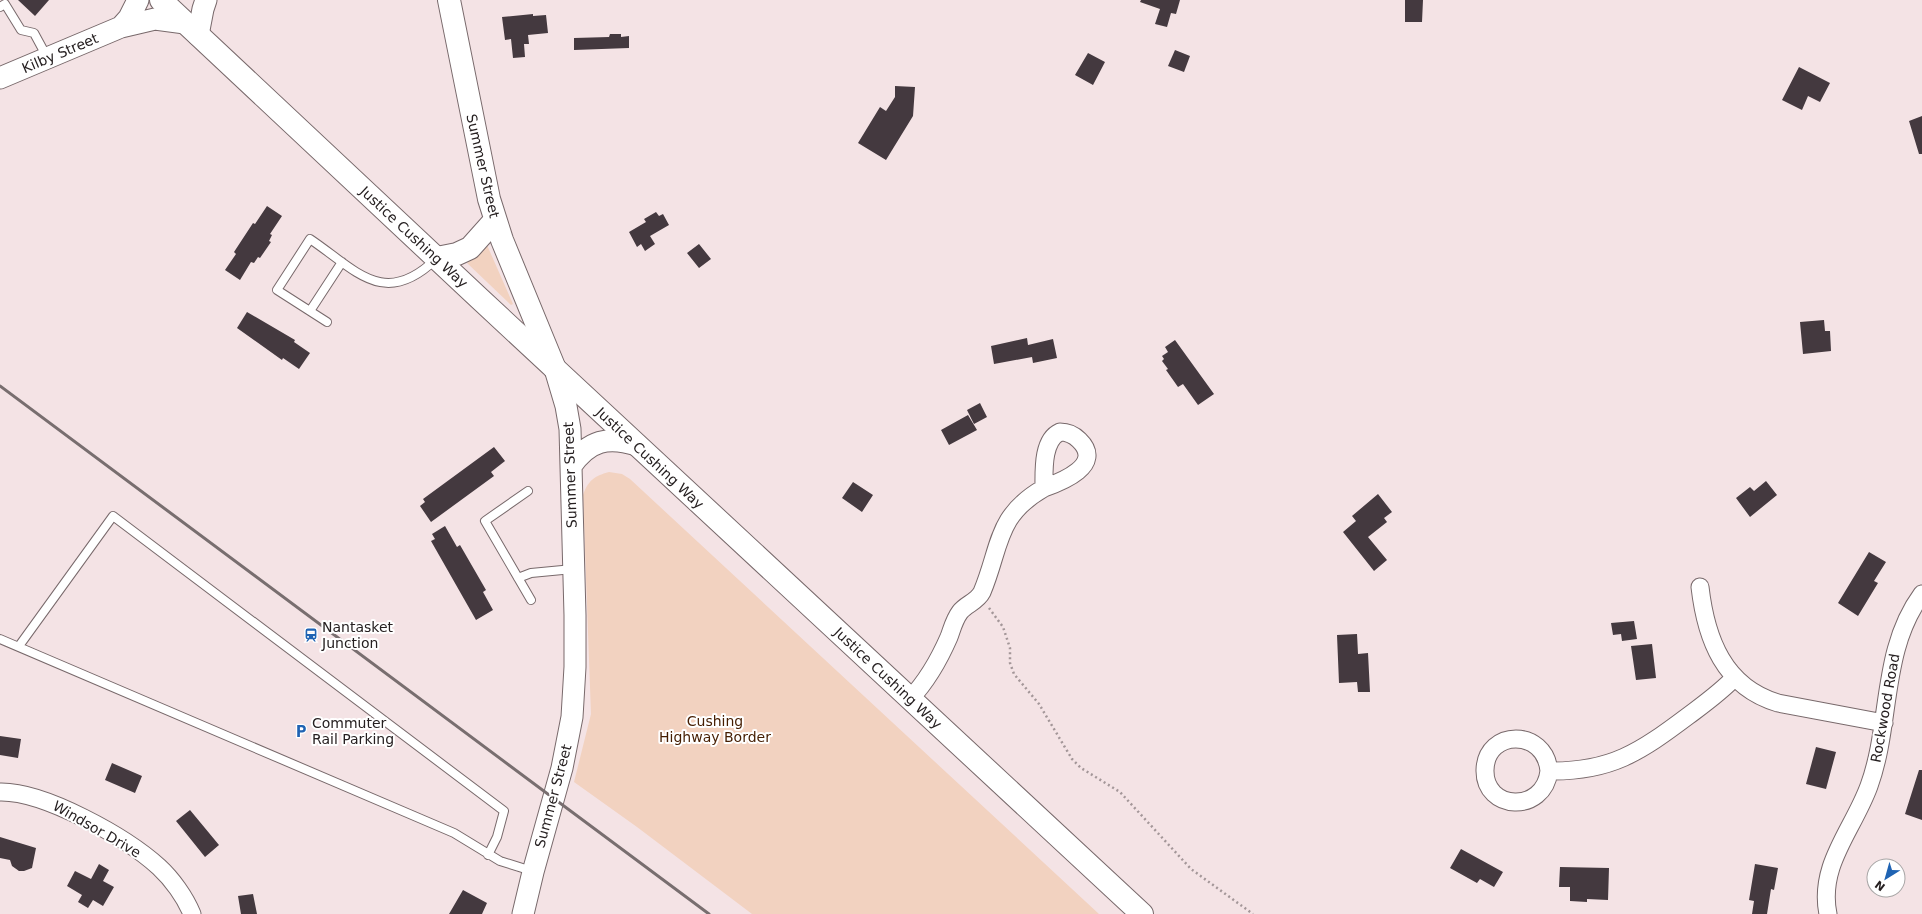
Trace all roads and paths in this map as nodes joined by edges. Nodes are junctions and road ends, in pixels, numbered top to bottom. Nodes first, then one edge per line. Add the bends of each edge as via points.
1 (138, 0) edge
2 (161, 0) edge
3 (206, 0) edge
4 (449, 0) edge
5 (0, 7) edge
6 (121, 27) junction
7 (192, 29) junction
8 (48, 58) junction
9 (0, 78) edge
10 (495, 220) junction
11 (437, 258) junction
12 (342, 262) junction
13 (310, 311) junction
14 (327, 322) dead end
15 (555, 369) junction
16 (637, 445) junction
17 (571, 466) junction
18 (1044, 488) dead end
19 (528, 491) dead end
20 (574, 569) junction
21 (518, 578) junction
22 (1700, 588) dead end
23 (1922, 594) edge
24 (978, 598) junction
25 (531, 600) dead end
26 (0, 639) edge
27 (19, 646) junction
28 (1735, 677) junction
29 (910, 699) junction
30 (1884, 723) junction
31 (1550, 771) dead end
32 (0, 792) edge
33 (488, 855) junction
34 (533, 872) junction
35 (192, 914) edge
36 (523, 914) edge
37 (1142, 914) edge
38 (1253, 914) edge
39 (1828, 914) edge

1 - 6 street, Kilby Street via 130,18
2 - 7 main road, Justice Cushing Way
3 - 7 street
4 - 10 main road, Summer Street
5 - 8 lane via 5,4 21,30 30,31 37,36
6 - 7 street, Kilby Street via 155,19
6 - 8 street, Kilby Street
7 - 11 main road, Justice Cushing Way
8 - 9 street, Kilby Street
10 - 11 main road via 470,248
10 - 15 main road, Summer Street
11 - 12 lane via 414,277 389,282 366,279
11 - 15 main road, Justice Cushing Way
12 - 13 lane
12 - 13 lane via 310,239 277,290
13 - 14 lane
15 - 16 main road, Justice Cushing Way
15 - 17 street, Summer Street via 570,429
16 - 17 street via 609,440 597,443 578,456
16 - 29 main road, Justice Cushing Way
17 - 20 street, Summer Street
18 - 24 street via 1023,502 1006,522
19 - 21 lane via 485,521
20 - 21 lane via 531,573
20 - 34 street, Summer Street via 575,667 571,724 562,768
21 - 25 lane
22 - 28 street via 1710,637 1723,662
23 - 30 street, Rockwood Road via 1908,617 1894,654
24 - 29 street via 959,613 930,674
24 - 38 path via 991,609 1003,627 1010,648 1010,663 1014,674 1039,704 1072,759 1081,768 1120,792 1191,869
26 - 27 lane
27 - 33 lane via 454,833
27 - 33 lane via 113,516 504,811 497,837
28 - 30 street via 1753,692 1769,700
28 - 31 street via 1717,694 1651,744 1633,754 1595,768
29 - 37 main road, Justice Cushing Way
30 - 39 street, Rockwood Road via 1880,749 1869,786 1830,868 1826,894
32 - 35 street, Windsor Drive via 19,793 48,801 120,840 159,868 176,887
33 - 34 lane
34 - 36 street, Summer Street

